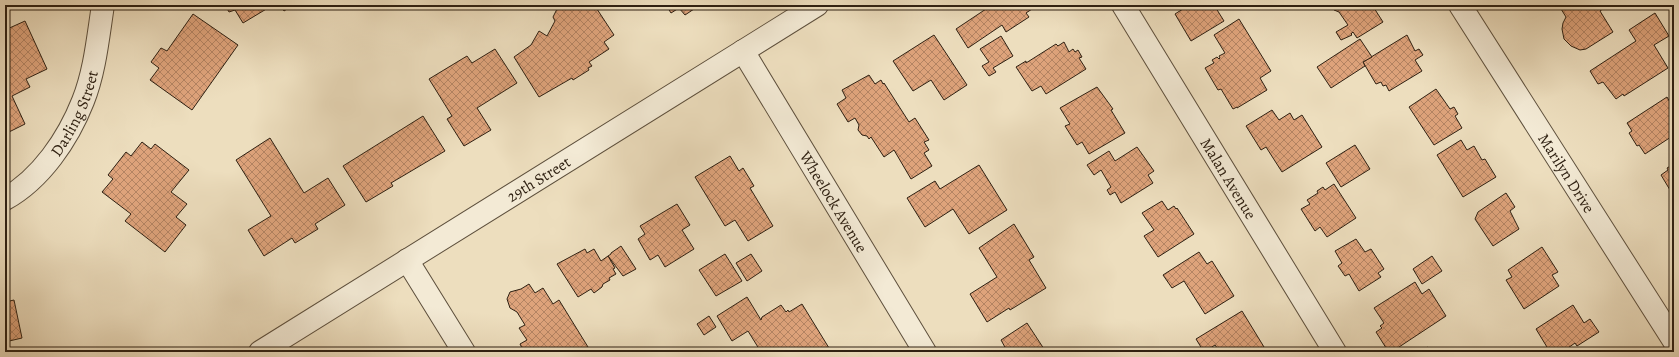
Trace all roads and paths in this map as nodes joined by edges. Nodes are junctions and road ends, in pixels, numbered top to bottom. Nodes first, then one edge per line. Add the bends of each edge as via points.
1 (103, 5) edge
2 (817, 5) edge
3 (1122, 5) edge
4 (1460, 5) edge
5 (743, 51) junction
6 (5, 199) edge
7 (406, 260) junction
8 (1674, 341) edge
9 (260, 352) edge
10 (464, 352) edge
11 (925, 352) edge
12 (1335, 352) edge

1 - 6 street, Darling Street via 94,59 83,100 64,138 43,169
2 - 5 street, 29th Street
3 - 12 street, Malan Avenue
4 - 8 street, Marilyn Drive
5 - 7 street, 29th Street
5 - 11 street, Wheelock Avenue
7 - 9 street, 29th Street
7 - 10 street

